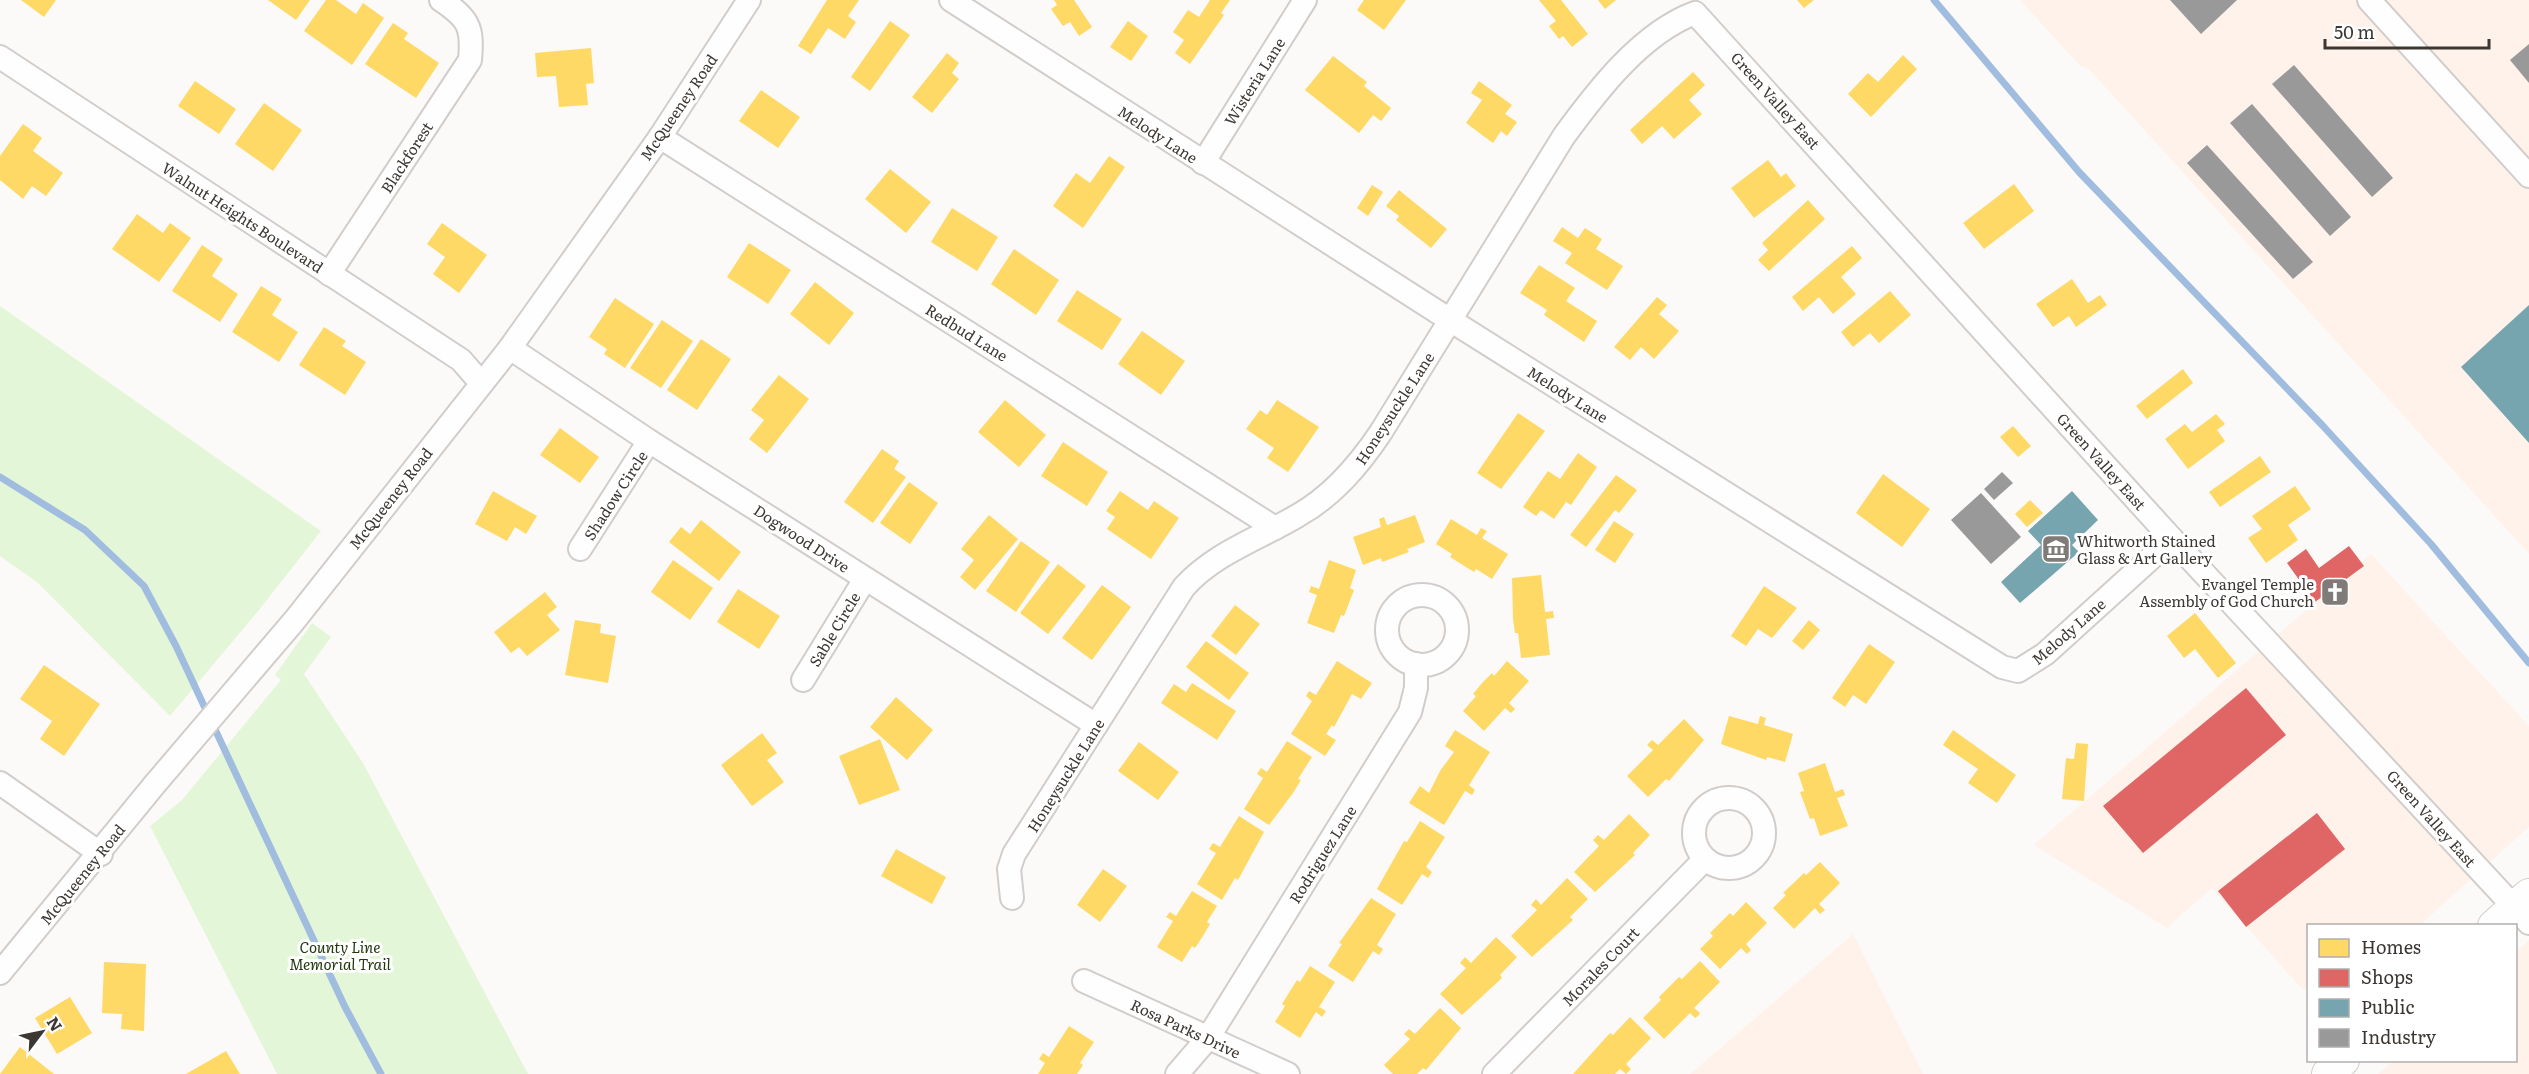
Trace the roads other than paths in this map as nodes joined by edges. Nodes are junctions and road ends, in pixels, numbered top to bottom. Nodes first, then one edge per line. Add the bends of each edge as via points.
1 (441, 0) edge
2 (749, 0) edge
3 (1305, 0) edge
4 (2369, 0) edge
5 (957, 2) edge
6 (1692, 14) joint
7 (0, 57) edge
8 (660, 136) junction
9 (1203, 163) junction
10 (2529, 176) edge
11 (329, 274) junction
12 (1450, 320) junction
13 (510, 348) junction
14 (481, 383) junction
15 (649, 441) junction
16 (1275, 528) junction
17 (2172, 539) junction
18 (580, 549) dead end
19 (865, 579) junction
20 (1416, 664) dead end
21 (803, 680) dead end
22 (1096, 725) junction
23 (0, 783) edge
24 (101, 854) junction
25 (1705, 859) dead end
26 (1012, 898) dead end
27 (2517, 913) edge
28 (0, 973) edge
29 (1084, 981) dead end
30 (1208, 1038) junction
31 (2341, 1062) edge
32 (1177, 1074) edge
33 (1288, 1074) edge
34 (1494, 1074) edge
35 (2328, 1074) edge

1 - 11 street, Blackforest via 463,14 472,36 470,60
2 - 8 street, McQueeney Road
3 - 9 street, Wisteria Lane
4 - 10 street
5 - 9 street, Melody Lane
6 - 12 street, Honeysuckle Lane via 1636,53 1584,110
6 - 17 street, Green Valley East via 1725,44
7 - 11 street, Walnut Heights Boulevard
8 - 13 street, McQueeney Road
8 - 16 street, Redbud Lane
9 - 12 street, Melody Lane
11 - 14 street, Walnut Heights Boulevard via 461,360
12 - 16 street, Honeysuckle Lane via 1356,467 1325,497
12 - 17 street, Melody Lane via 2002,667 2018,671 2045,654
13 - 14 street, McQueeney Road
13 - 15 street, Dogwood Drive
14 - 24 street, McQueeney Road via 294,621
15 - 18 street, Shadow Circle
15 - 19 street, Dogwood Drive
16 - 22 street, Honeysuckle Lane via 1217,558 1192,578
17 - 27 street, Green Valley East
19 - 21 street, Sable Circle
19 - 22 street, Dogwood Drive
20 - 30 street, Rodriguez Lane via 1410,712
22 - 26 street, Honeysuckle Lane via 1014,854 1009,869
23 - 24 street
24 - 28 street, McQueeney Road
25 - 34 street, Morales Court
29 - 30 street, Rosa Parks Drive
30 - 32 street, Rodriguez Lane
30 - 33 street, Rosa Parks Drive
31 - 35 main road

